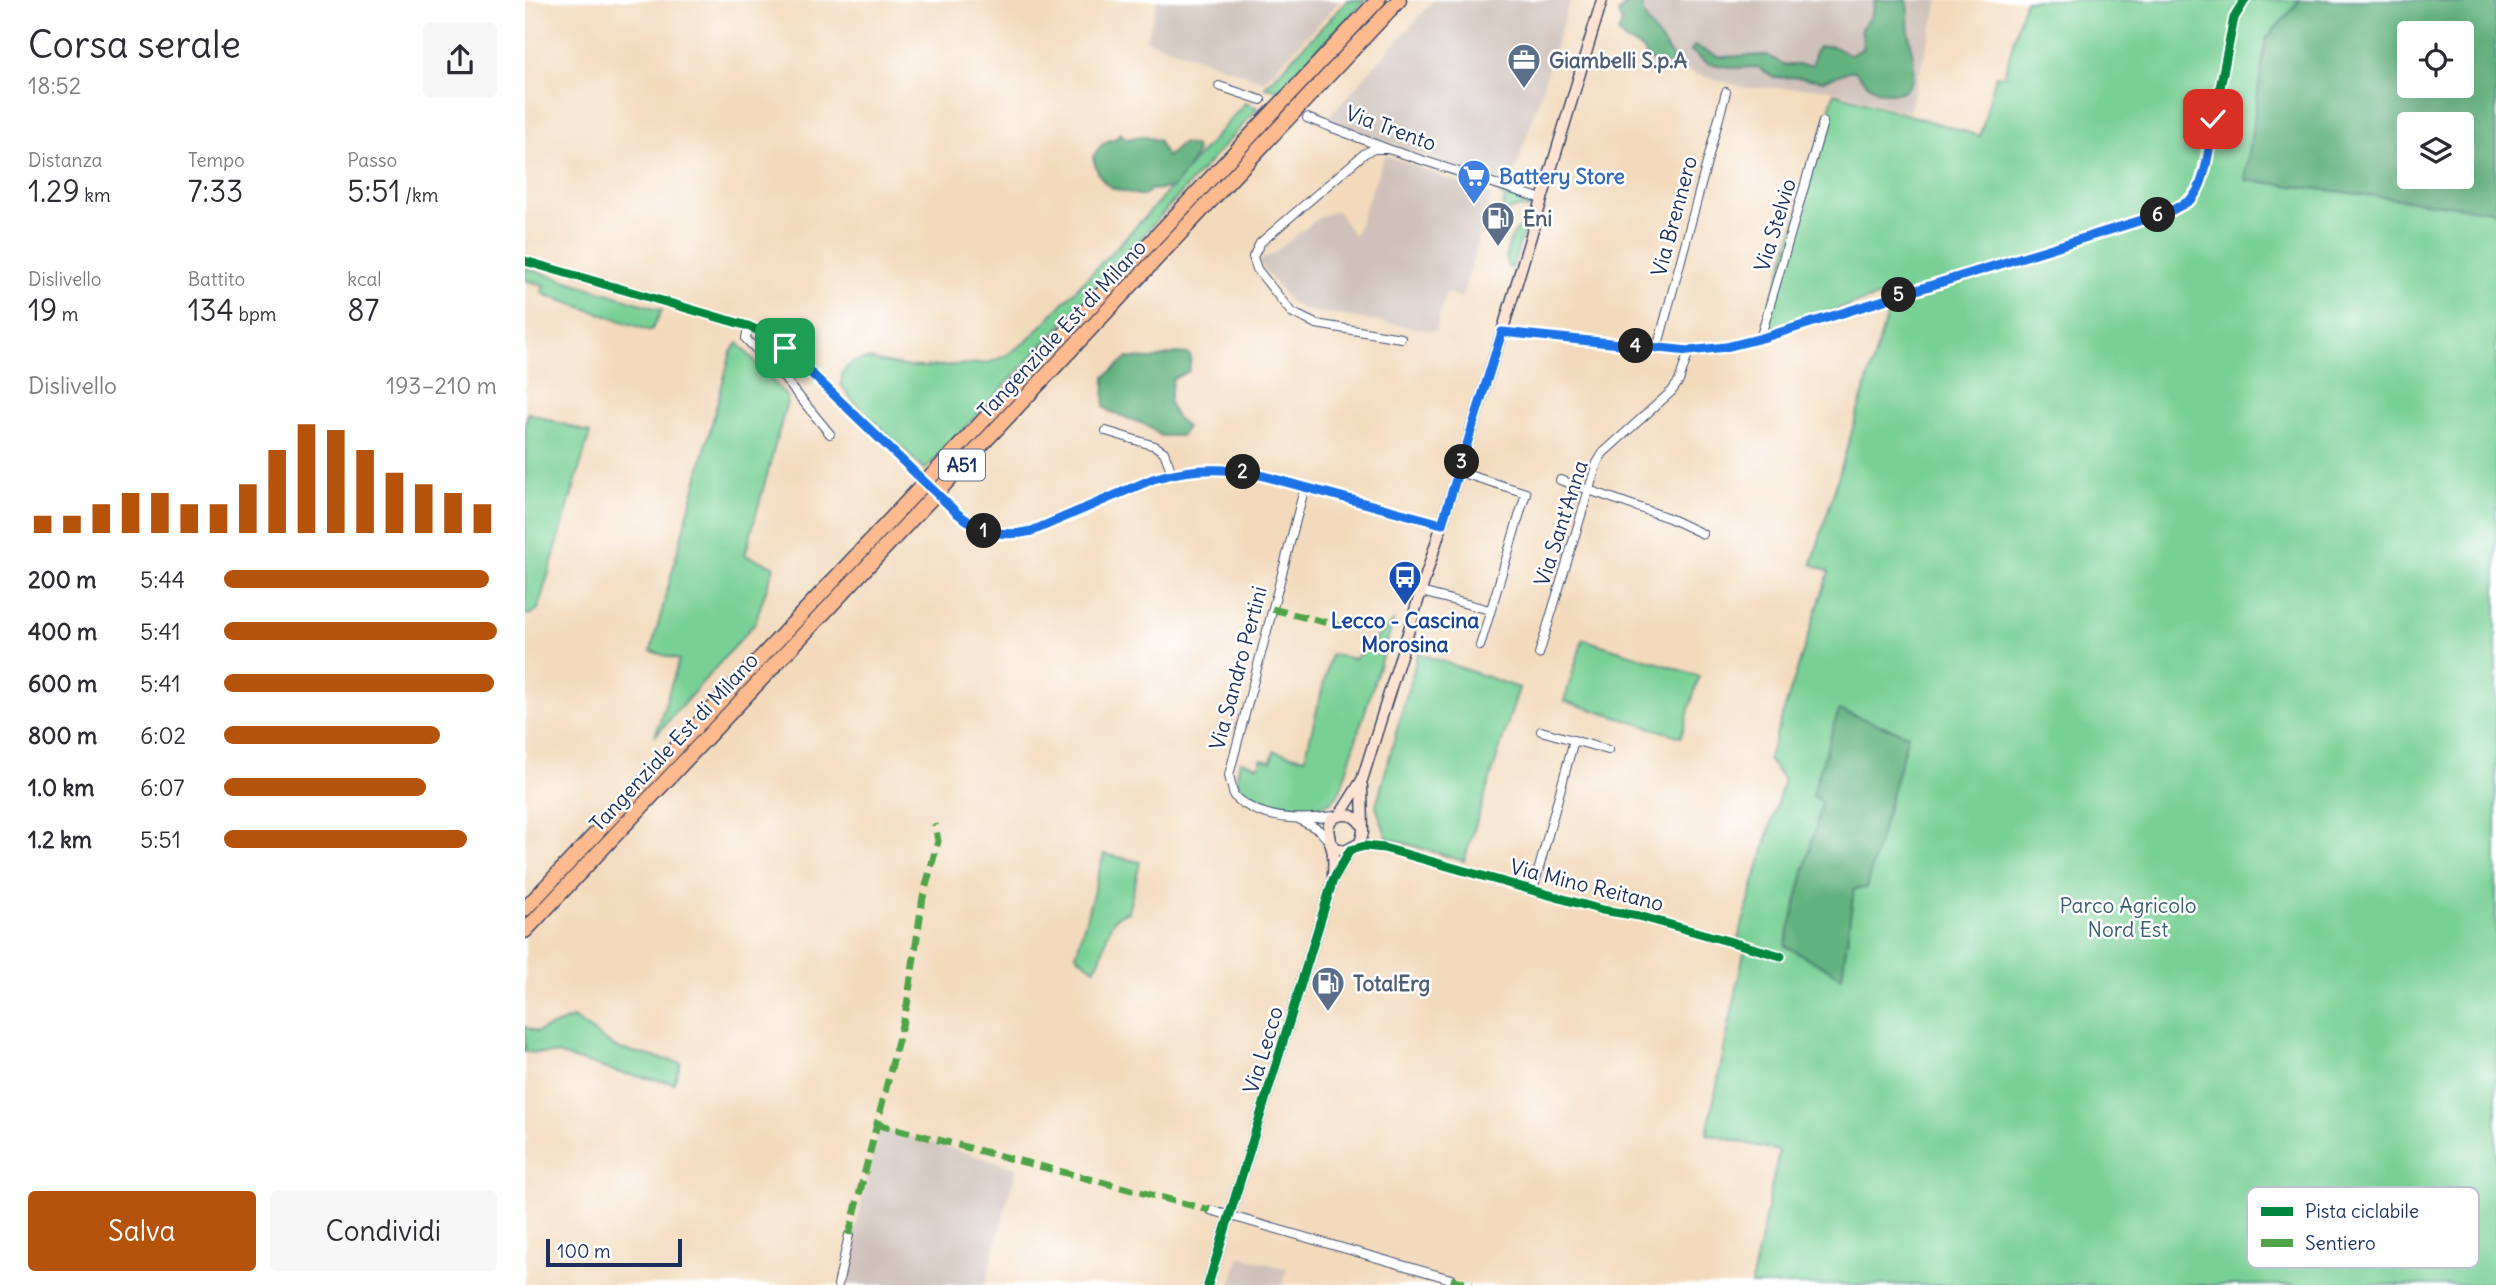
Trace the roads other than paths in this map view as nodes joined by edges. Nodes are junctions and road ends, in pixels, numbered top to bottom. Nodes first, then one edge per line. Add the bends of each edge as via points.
1 (1378, 0) edge
2 (1399, 0) edge
3 (1602, 0) edge
4 (2245, 0) edge
5 (1219, 86) dead end
6 (1726, 92) dead end
7 (1261, 100) dead end
8 (1307, 118) dead end
9 (1823, 122) dead end
10 (1388, 149) junction
11 (1542, 199) junction
12 (525, 261) edge
13 (748, 326) junction
14 (1502, 332) junction
15 (1401, 338) dead end
16 (1760, 338) junction
17 (1657, 349) junction
18 (1689, 351) junction
19 (1106, 431) dead end
20 (830, 434) dead end
21 (1459, 472) junction
22 (1172, 473) junction
23 (1560, 480) dead end
24 (1305, 486) junction
25 (1588, 489) junction
26 (1442, 524) junction
27 (1703, 534) dead end
28 (1421, 592) junction
29 (1490, 610) junction
30 (1480, 646) dead end
31 (1539, 654) dead end
32 (1541, 730) dead end
33 (1574, 740) junction
34 (1608, 750) dead end
35 (1362, 780) junction
36 (1339, 816) junction
37 (1294, 818) junction
38 (1362, 829) junction
39 (1329, 841) junction
40 (1384, 848) junction
41 (1353, 849) junction
42 (1333, 880) junction
43 (1533, 890) junction
44 (525, 909) edge
45 (525, 931) edge
46 (1781, 956) dead end
47 (1210, 1210) dead end
48 (1230, 1216) junction
49 (849, 1235) dead end
50 (1451, 1282) edge
51 (838, 1285) edge
52 (1208, 1285) edge

1 - 44 highway, Tangenziale Est di Milano / A51
2 - 45 highway, Tangenziale Est di Milano / A51
3 - 11 street
4 - 16 street via 2234,18 2203,178 2191,199 2171,211
5 - 7 street
6 - 17 street, Via Brennero
8 - 10 street, Via Trento
9 - 16 street, Via Stelvio
10 - 11 street, Via Trento
10 - 15 street via 1365,153 1260,243 1253,257 1284,305 1302,319
11 - 14 street
12 - 13 street
13 - 20 street via 745,339
13 - 22 street, bridge via 785,348 958,514 985,531 1032,531
14 - 17 street
14 - 21 street, Via Lecco
16 - 18 street
17 - 18 street
18 - 25 street, Via Sant'Anna via 1672,391 1603,453
19 - 22 street via 1155,446 1164,452
21 - 26 street, Via Lecco
21 - 29 street via 1526,493
22 - 24 street via 1239,471
23 - 25 street
24 - 26 street
24 - 37 street, Via Sandro Pertini via 1229,775 1234,796 1251,809
25 - 27 street
25 - 31 street, Via Sant'Anna
26 - 28 street, Via Lecco
28 - 29 street
28 - 35 street, Via Lecco
29 - 30 street
32 - 33 street
33 - 34 street
33 - 43 street, Via Mino Reitano
35 - 36 street, Via Lecco
35 - 38 street, Via Lecco
36 - 37 street
36 - 38 street via 1355,817
36 - 39 street, Via Lecco via 1327,830
37 - 39 street via 1319,830
38 - 40 street, Via Mino Reitano via 1374,844
38 - 41 street, Via Lecco via 1360,844
39 - 41 street via 1341,850
39 - 42 street, Via Lecco
40 - 41 street, Via Mino Reitano
40 - 43 street, Via Mino Reitano
41 - 42 street, Via Lecco
42 - 48 street, Via Lecco
43 - 46 street, Via Mino Reitano
47 - 48 street
48 - 50 street
48 - 52 street, Via Lecco
49 - 51 street

